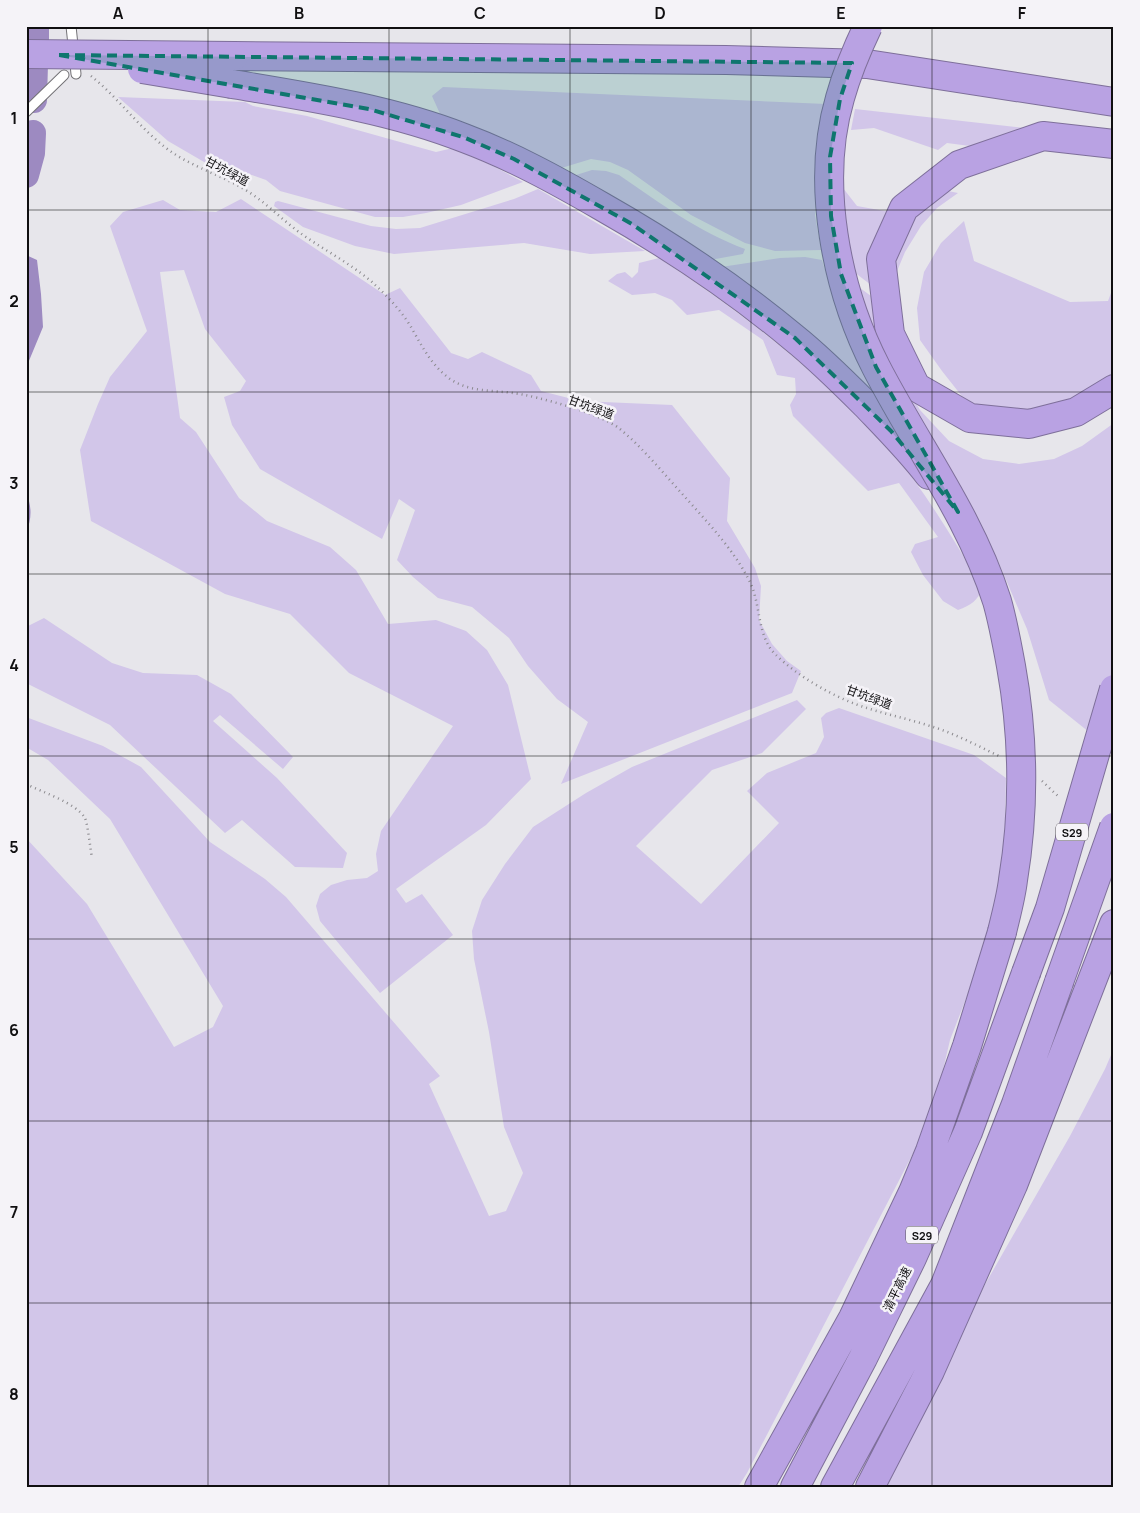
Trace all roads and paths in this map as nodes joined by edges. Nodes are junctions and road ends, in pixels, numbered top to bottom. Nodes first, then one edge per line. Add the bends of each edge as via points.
1 (71, 26) edge
2 (868, 26) edge
3 (26, 54) edge
4 (66, 68) junction
5 (1114, 102) edge
6 (26, 112) edge
7 (1114, 144) edge
8 (1114, 389) edge
9 (958, 512) junction
10 (1114, 689) edge
11 (1007, 760) dead end
12 (1040, 779) dead end
13 (26, 784) edge
14 (1062, 799) dead end
15 (1114, 827) edge
16 (92, 857) dead end
17 (1114, 924) edge
18 (759, 1487) edge
19 (795, 1487) edge
20 (835, 1487) edge
21 (870, 1487) edge

1 - 4 lane
2 - 9 highway, bridge via 840,99 830,157 831,216 836,250 852,311 872,358
3 - 4 highway, bridge
4 - 5 highway, bridge via 234,56 867,64
4 - 6 lane
4 - 9 highway, bridge via 232,84 320,99 408,119 463,137 514,159 632,224 795,338 898,438
4 - 11 path, 甘坑绿道 via 97,81 156,140 176,155 244,189 303,236 372,282 394,304 420,345 448,378 475,389 534,398 617,426 649,456 725,541 757,598 768,645 791,668 865,708 933,726
7 - 8 highway via 1043,136 959,165 904,208 881,259 890,334 916,387 970,418 1029,424 1076,412
9 - 18 highway, bridge via 979,552 997,601 1014,686 1021,742 1022,788 1013,882 1002,932 967,1046 930,1151 853,1318
10 - 19 highway, 清平高速 / S29, bridge via 1050,908 968,1132 912,1258
12 - 14 path
13 - 16 path via 66,801 84,818
15 - 20 highway, bridge via 1016,1104 945,1285
17 - 21 highway via 1013,1186 930,1371

